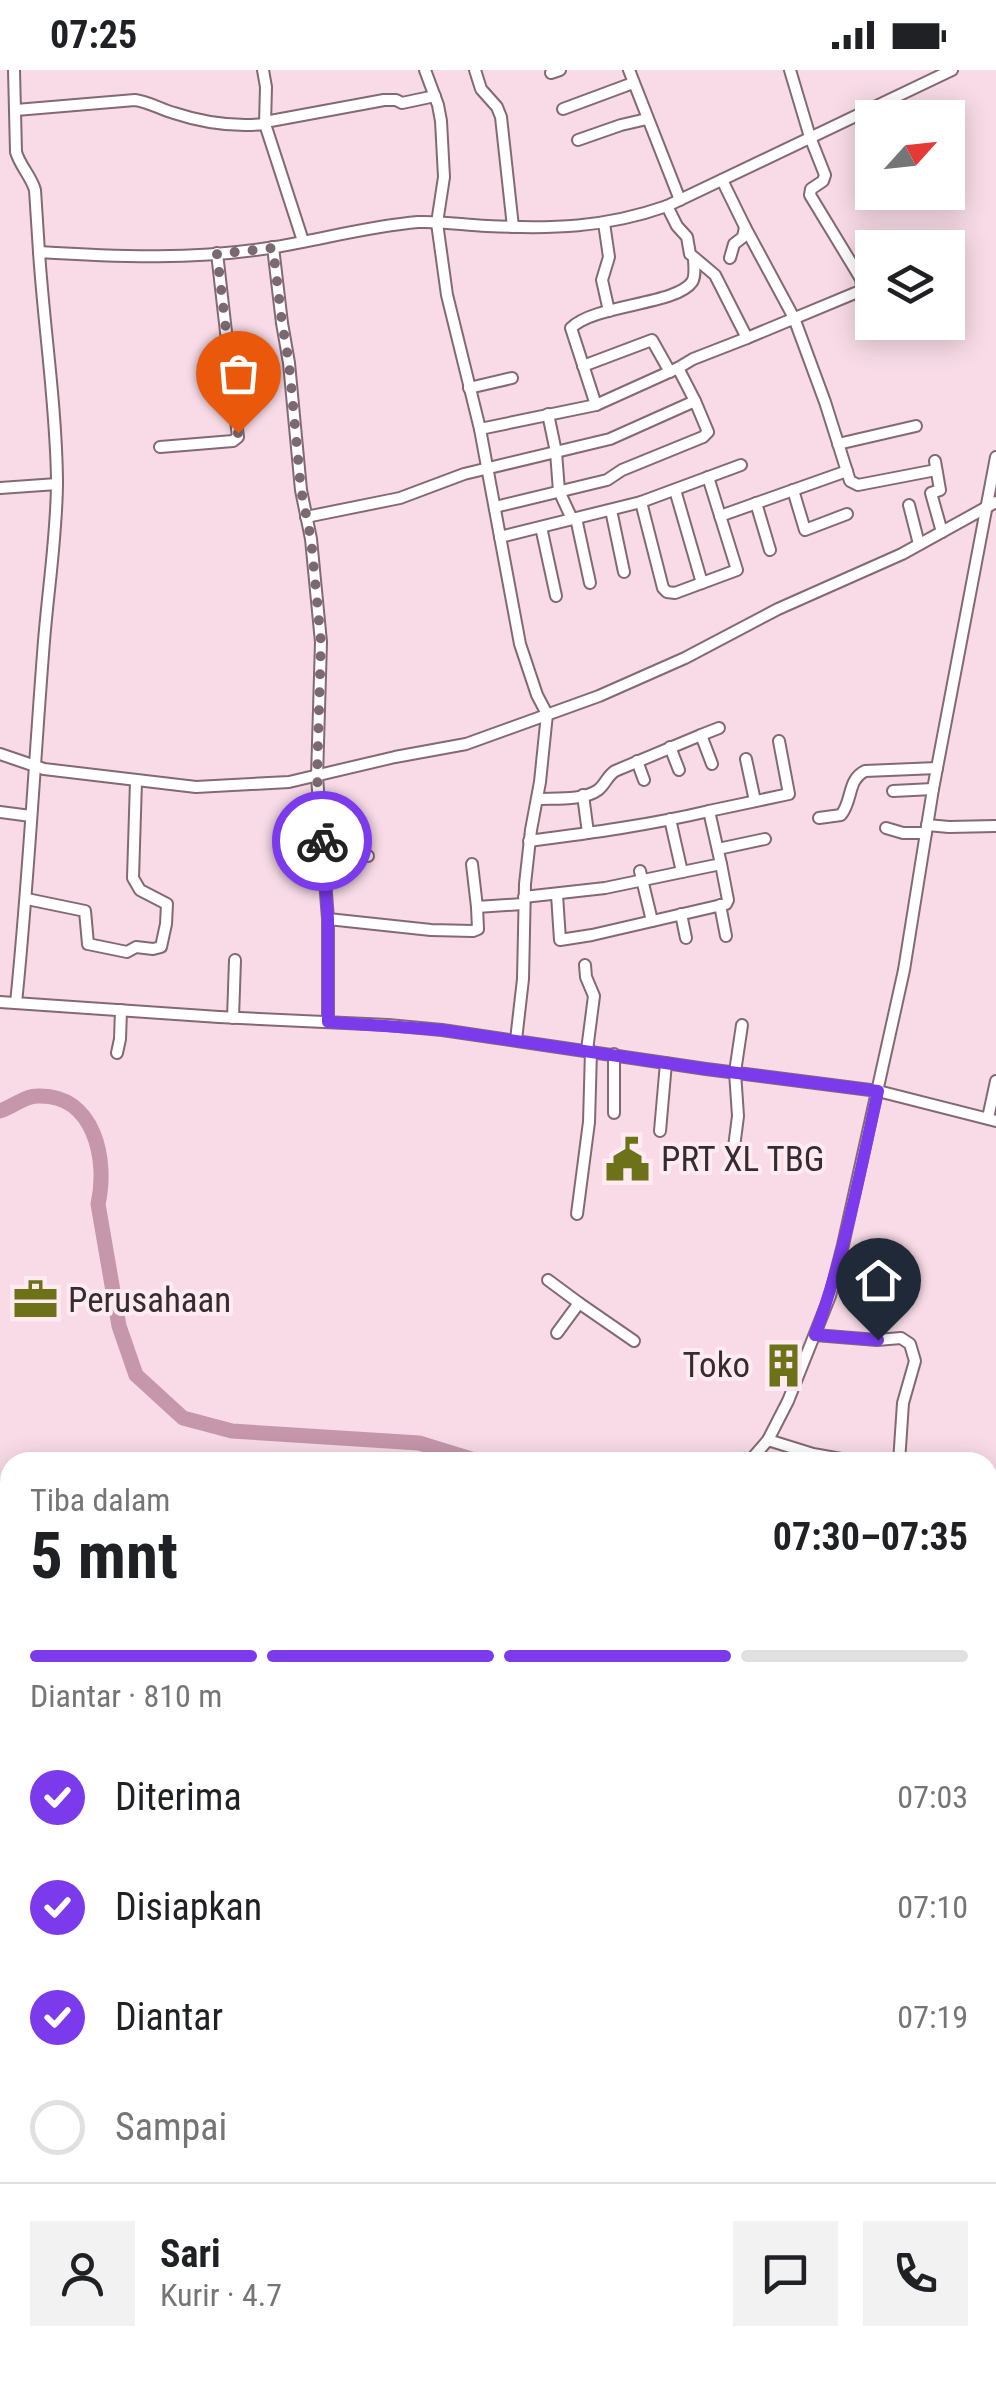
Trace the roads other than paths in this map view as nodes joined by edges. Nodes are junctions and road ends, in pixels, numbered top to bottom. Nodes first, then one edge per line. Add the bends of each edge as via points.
1 (14, 70) edge
2 (264, 70) edge
3 (426, 70) edge
4 (475, 70) edge
5 (628, 70) edge
6 (790, 70) edge
7 (952, 70) edge
8 (935, 74) edge
9 (633, 83) junction
10 (435, 96) junction
11 (563, 109) dead end
12 (16, 110) junction
13 (648, 119) junction
14 (265, 123) junction
15 (810, 137) junction
16 (578, 140) dead end
17 (722, 180) junction
18 (680, 200) junction
19 (667, 206) junction
20 (437, 223) junction
21 (604, 223) junction
22 (513, 227) junction
23 (745, 227) junction
24 (303, 241) junction
25 (273, 248) junction
26 (39, 252) junction
27 (217, 254) junction
28 (694, 258) junction
29 (730, 258) dead end
30 (609, 310) junction
31 (794, 318) junction
32 (746, 338) junction
33 (582, 366) junction
34 (674, 370) junction
35 (512, 378) dead end
36 (469, 388) junction
37 (695, 401) junction
38 (596, 405) junction
39 (548, 414) junction
40 (916, 426) dead end
41 (480, 429) junction
42 (838, 444) junction
43 (160, 447) dead end
44 (556, 452) junction
45 (996, 457) edge
46 (741, 465) dead end
47 (486, 469) junction
48 (847, 471) junction
49 (708, 477) junction
50 (57, 484) junction
51 (0, 488) edge
52 (993, 488) edge
53 (675, 490) junction
54 (792, 490) junction
55 (562, 491) junction
56 (641, 502) junction
57 (756, 503) junction
58 (991, 505) edge
59 (909, 506) dead end
60 (495, 508) junction
61 (611, 510) junction
62 (847, 514) dead end
63 (720, 516) junction
64 (306, 517) junction
65 (574, 519) junction
66 (541, 527) junction
67 (942, 532) junction
68 (500, 537) junction
69 (920, 544) junction
70 (770, 550) dead end
71 (622, 571) dead end
72 (588, 581) dead end
73 (702, 583) junction
74 (554, 594) dead end
75 (547, 714) junction
76 (718, 728) dead end
77 (701, 735) junction
78 (779, 741) dead end
79 (670, 748) junction
80 (0, 754) edge
81 (746, 759) dead end
82 (637, 761) junction
83 (712, 764) dead end
84 (35, 767) junction
85 (937, 768) junction
86 (679, 770) dead end
87 (317, 777) junction
88 (644, 780) dead end
89 (136, 781) junction
90 (933, 789) junction
91 (894, 791) dead end
92 (583, 795) junction
93 (537, 799) junction
94 (755, 801) junction
95 (710, 811) junction
96 (0, 812) edge
97 (31, 816) junction
98 (819, 818) dead end
99 (670, 819) junction
100 (996, 826) edge
101 (886, 828) dead end
102 (926, 829) junction
103 (588, 833) junction
104 (765, 839) dead end
105 (529, 840) junction
106 (718, 850) junction
107 (323, 856) junction
108 (368, 856) dead end
109 (472, 864) dead end
110 (721, 864) junction
111 (682, 872) junction
112 (642, 876) junction
113 (557, 895) junction
114 (529, 899) junction
115 (26, 900) junction
116 (720, 905) junction
117 (478, 907) junction
118 (681, 914) junction
119 (328, 919) junction
120 (652, 921) junction
121 (726, 936) dead end
122 (686, 938) dead end
123 (234, 960) dead end
124 (585, 965) dead end
125 (0, 1002) edge
126 (16, 1003) junction
127 (121, 1010) junction
128 (233, 1018) junction
129 (328, 1022) junction
130 (742, 1024) dead end
131 (516, 1040) junction
132 (589, 1051) junction
133 (117, 1054) dead end
134 (614, 1054) junction
135 (666, 1062) junction
136 (735, 1072) junction
137 (996, 1081) edge
138 (878, 1091) junction
139 (614, 1113) dead end
140 (992, 1119) edge
141 (660, 1131) dead end
142 (733, 1155) dead end
143 (577, 1214) dead end
144 (548, 1280) dead end
145 (579, 1302) junction
146 (557, 1333) dead end
147 (815, 1335) junction
148 (634, 1341) dead end
149 (768, 1440) junction
150 (758, 1452) edge
151 (802, 1452) edge
152 (900, 1452) edge

1 - 12 street
2 - 14 street
3 - 10 street
4 - 22 street via 501,117
5 - 9 street
6 - 15 street
7 - 8 street
8 - 15 street
9 - 11 street
9 - 13 street
10 - 14 street
10 - 20 street via 444,178
12 - 14 street via 134,100 237,127
12 - 26 street via 16,152 35,190
13 - 16 street
13 - 18 street
14 - 24 street
15 - 17 street
15 - 31 street via 826,179 810,194 862,286
17 - 18 street
17 - 23 street
18 - 19 street
19 - 21 street
19 - 28 street
20 - 22 street
20 - 24 street
20 - 36 street
20 - 41 street
21 - 22 street
21 - 30 street via 608,257 602,280
23 - 29 street
23 - 31 street
24 - 25 street
25 - 27 street
25 - 64 street
26 - 27 street
26 - 50 street
27 - 43 street via 238,437
28 - 30 street via 694,276 674,294
28 - 32 street via 715,275
30 - 33 street via 570,328
31 - 32 street
31 - 42 street
32 - 34 street
33 - 34 street via 652,340
33 - 38 street
34 - 37 street
34 - 38 street
35 - 36 street
36 - 41 street
37 - 44 street via 610,439
37 - 55 street via 707,435 607,480
38 - 39 street
39 - 41 street
39 - 44 street
40 - 42 street
41 - 47 street
42 - 48 street
44 - 47 street
44 - 55 street
45 - 52 street
46 - 49 street
47 - 60 street
47 - 64 street via 400,498
48 - 54 street
48 - 67 street via 858,486 935,465 940,490 931,493
49 - 53 street
49 - 63 street
50 - 51 street
50 - 84 street
52 - 58 street
53 - 56 street
53 - 73 street
54 - 57 street
54 - 62 street via 805,530
55 - 60 street
55 - 65 street
56 - 61 street
56 - 73 street via 663,588 670,594
57 - 63 street
57 - 70 street
58 - 67 street
58 - 85 street
59 - 69 street
60 - 68 street
61 - 65 street
61 - 71 street
63 - 73 street via 737,570
64 - 87 street via 321,642
65 - 66 street
65 - 72 street
66 - 68 street
66 - 74 street
67 - 69 street
68 - 75 street via 520,644
69 - 75 street via 686,658
75 - 87 street via 466,744
75 - 93 street
76 - 77 street
77 - 79 street
77 - 83 street
78 - 94 street via 788,794
79 - 82 street
79 - 86 street
80 - 84 street
81 - 94 street
82 - 88 street
82 - 92 street
84 - 89 street
84 - 97 street
85 - 90 street
85 - 98 street via 865,770 856,775 841,815
87 - 89 street via 196,788
87 - 107 street
89 - 115 street via 132,874 140,890 168,904 161,948 127,952 88,944 85,911
90 - 91 street
90 - 102 street
92 - 93 street
92 - 103 street
93 - 105 street
94 - 95 street
95 - 99 street
95 - 106 street
96 - 97 street
97 - 115 street
99 - 103 street
99 - 111 street
100 - 102 street
101 - 102 street
102 - 138 street
103 - 105 street
104 - 106 street
105 - 114 street
106 - 110 street
107 - 108 street
107 - 119 street
109 - 117 street
110 - 111 street
110 - 116 street via 728,900
111 - 112 street
112 - 113 street
112 - 120 street
113 - 114 street
113 - 120 street via 560,940
114 - 117 street
114 - 131 street
115 - 126 street
116 - 118 street
116 - 121 street
117 - 119 street via 473,931
118 - 120 street
118 - 122 street
119 - 129 street
123 - 128 street
124 - 132 street via 594,996
125 - 126 street
126 - 127 street
127 - 128 street
127 - 133 street
128 - 129 street
129 - 131 street
130 - 136 street
131 - 132 street
132 - 134 street
132 - 143 street via 589,1122
134 - 135 street
134 - 139 street
135 - 136 street
135 - 141 street
136 - 138 street
136 - 142 street
137 - 140 street
138 - 140 street
138 - 147 street
144 - 145 street
145 - 146 street
145 - 148 street
147 - 149 street
147 - 152 street via 901,1338 910,1344 915,1360 903,1402
149 - 150 street
149 - 151 street

